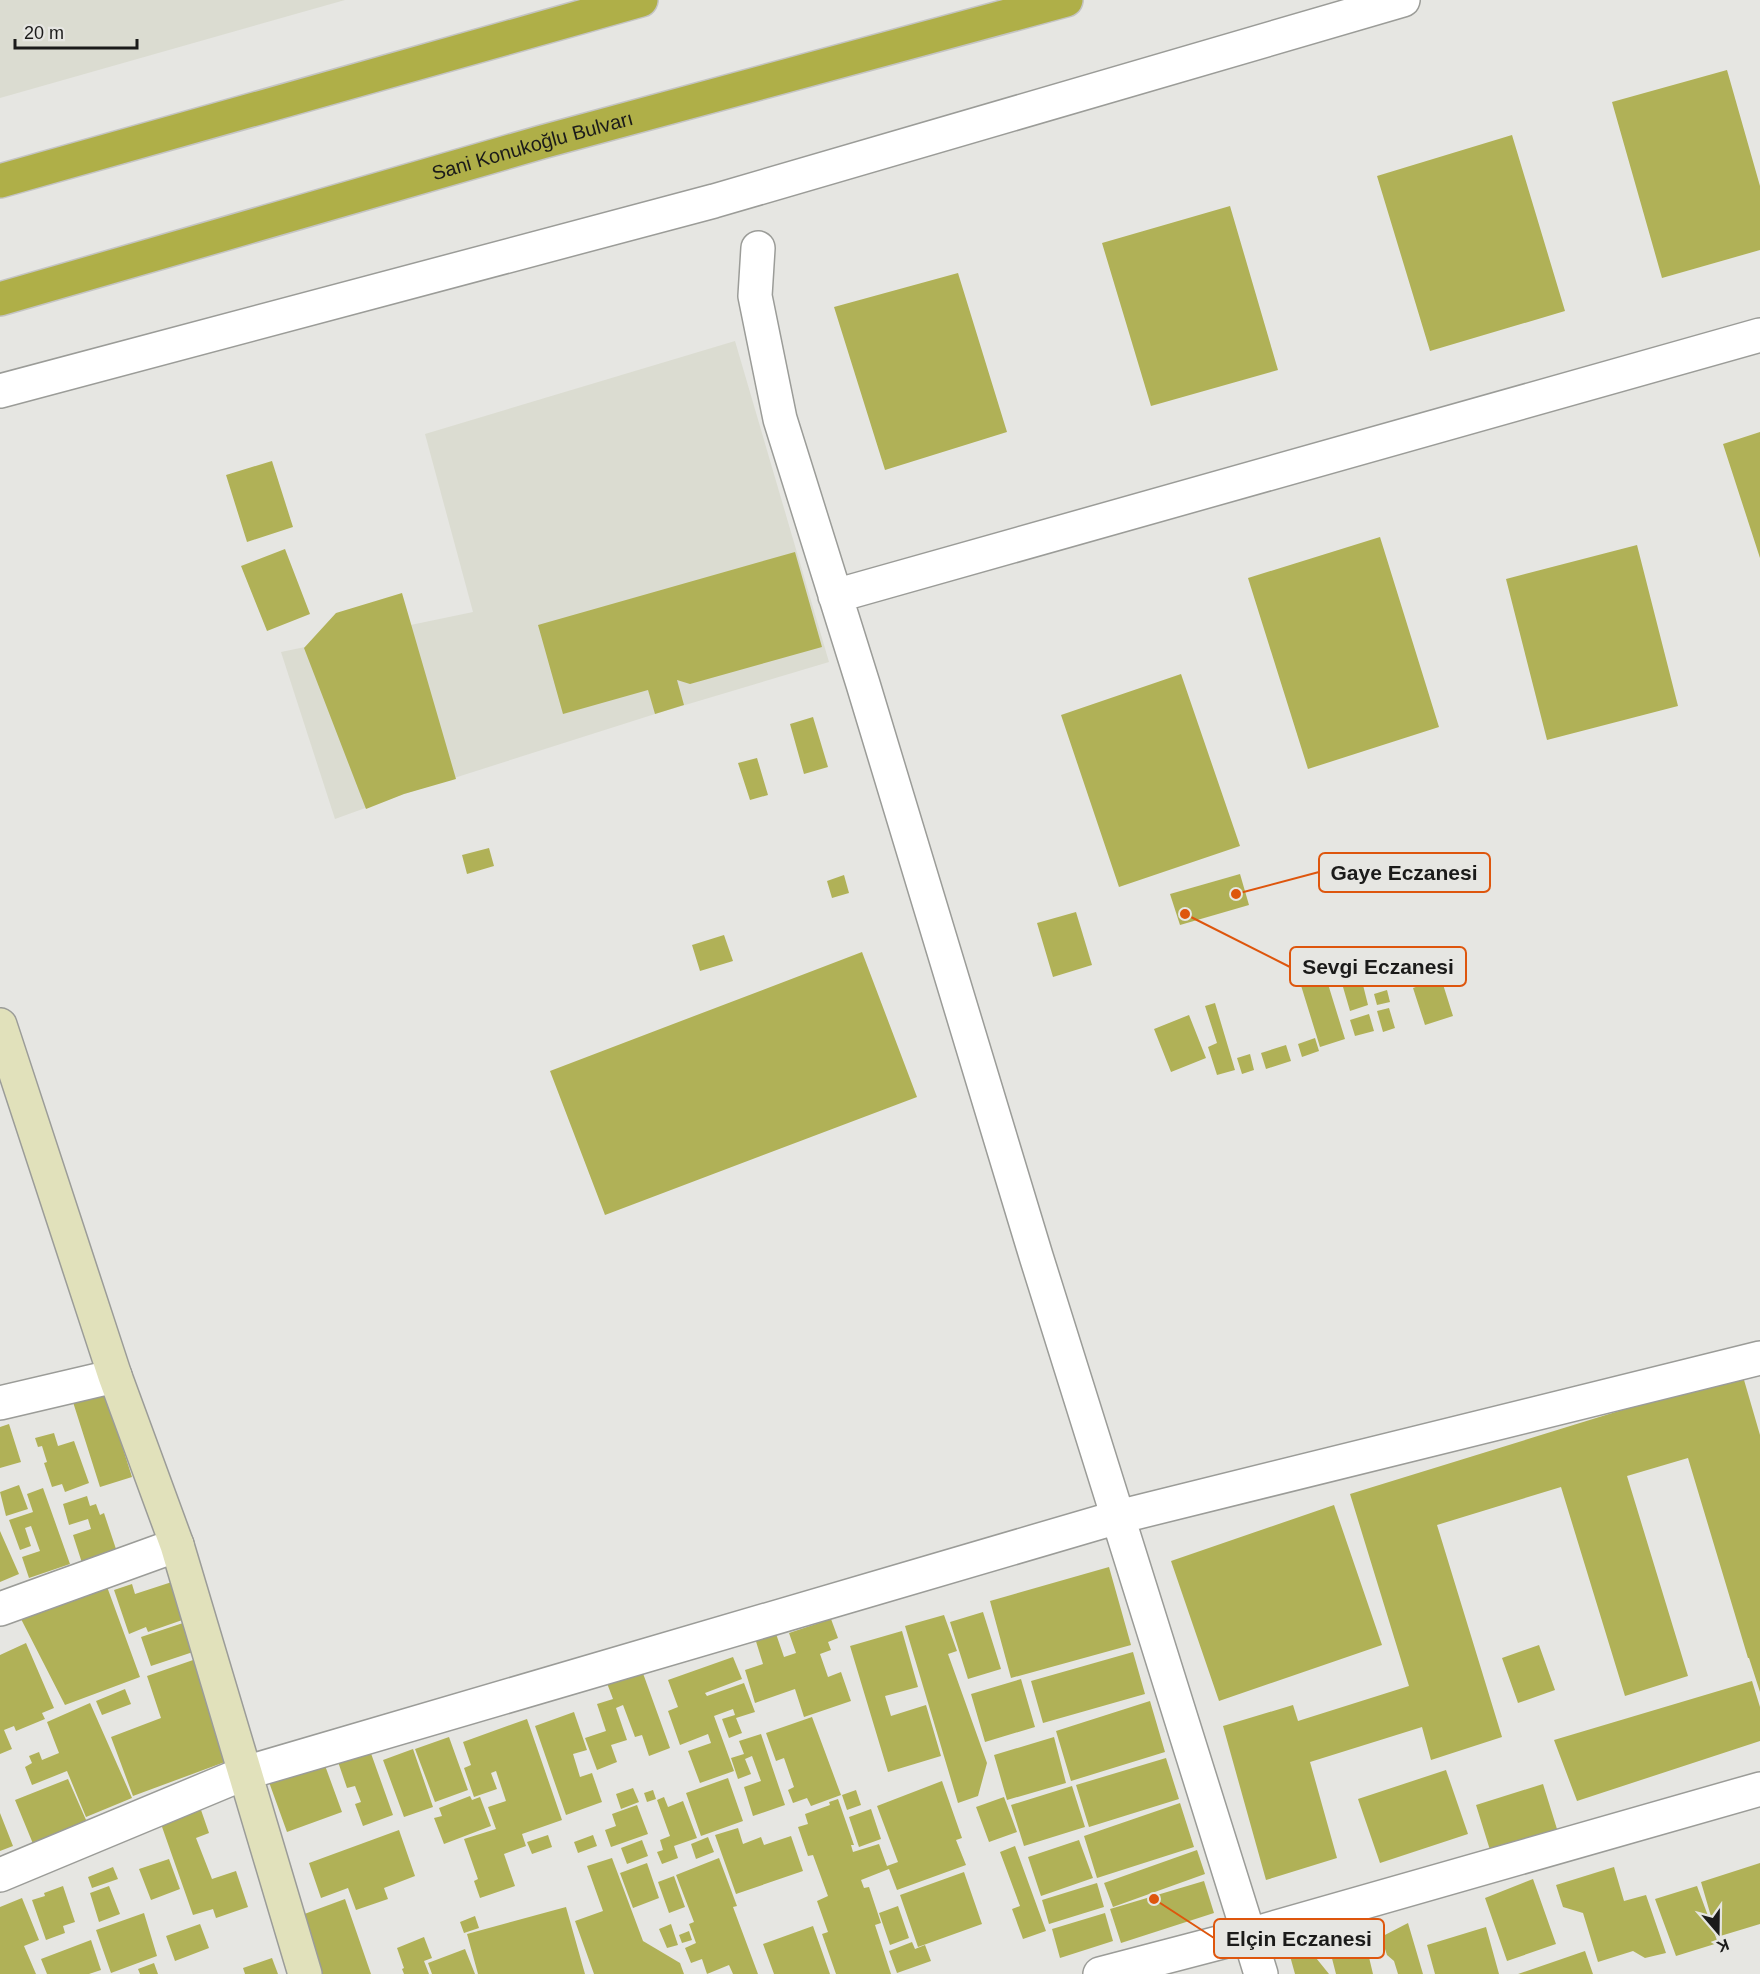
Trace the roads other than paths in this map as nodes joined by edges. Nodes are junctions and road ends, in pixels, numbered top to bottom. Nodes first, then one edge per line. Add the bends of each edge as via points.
1 (641, 0) edge
2 (1066, 0) edge
3 (1403, 0) edge
4 (0, 181) edge
5 (758, 248) dead end
6 (0, 299) edge
7 (1760, 335) edge
8 (0, 392) edge
9 (835, 596) junction
10 (0, 1025) edge
11 (1760, 1358) edge
12 (115, 1376) junction
13 (0, 1403) edge
14 (1118, 1517) junction
15 (177, 1545) junction
16 (0, 1609) edge
17 (245, 1773) junction
18 (1760, 1789) edge
19 (0, 1875) edge
20 (1249, 1935) junction
21 (305, 1974) edge
22 (1100, 1974) edge
23 (1261, 1974) edge

1 - 4 highway
2 - 6 highway, Sani Konukoğlu Bulvarı via 542,142
3 - 8 street via 714,201
5 - 9 street via 755,296 780,419
7 - 9 street
9 - 14 street
10 - 12 main road
11 - 14 street
12 - 13 street
12 - 15 main road
14 - 17 street
14 - 20 street
15 - 16 street
15 - 17 main road
17 - 19 street
17 - 21 main road
18 - 20 street
20 - 22 street
20 - 23 street

